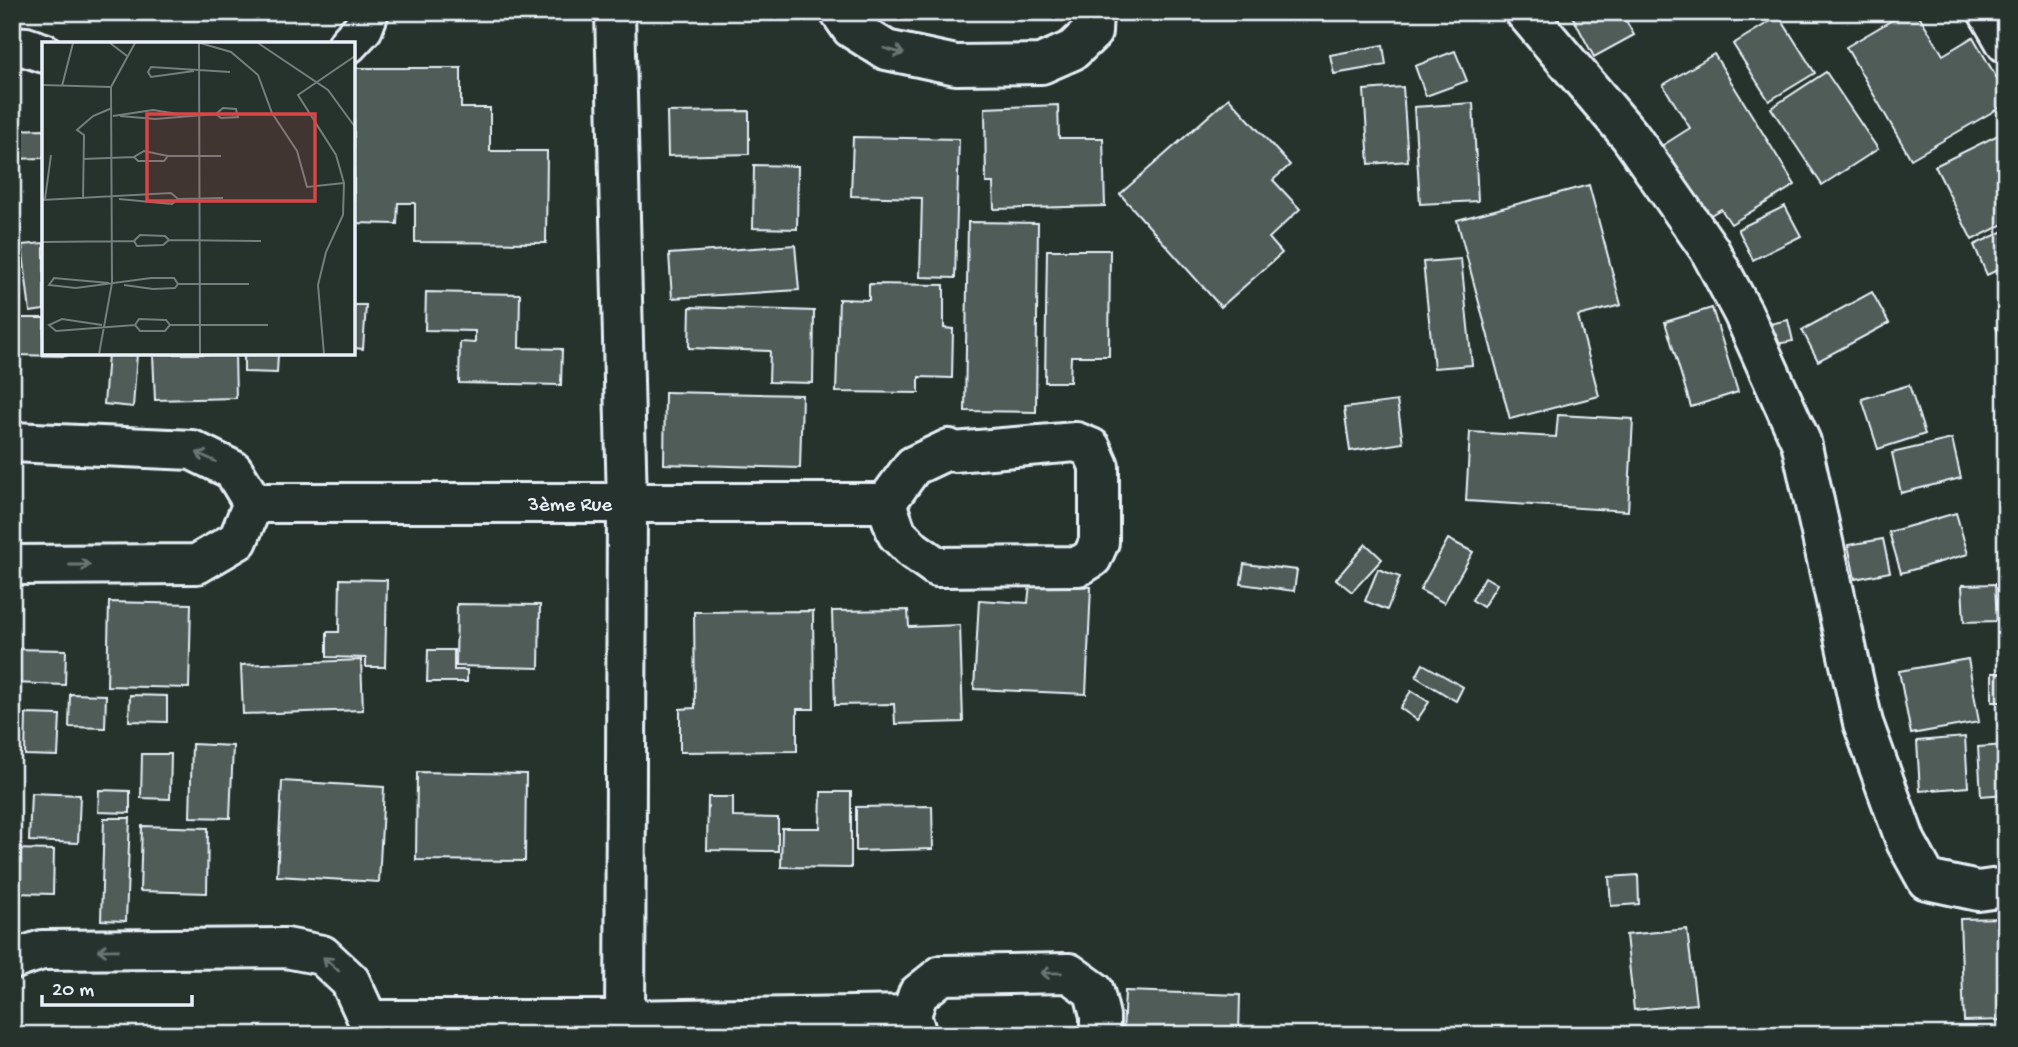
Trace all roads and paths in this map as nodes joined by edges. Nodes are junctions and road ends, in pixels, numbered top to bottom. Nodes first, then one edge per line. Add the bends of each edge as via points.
1 (369, 12) edge
2 (615, 12) edge
3 (840, 12) edge
4 (1093, 12) edge
5 (1525, 12) edge
6 (1988, 12) edge
7 (350, 42) edge
8 (2006, 43) edge
9 (12, 46) edge
10 (42, 52) edge
11 (12, 442) edge
12 (253, 503) junction
13 (627, 503) junction
14 (886, 503) junction
15 (12, 565) edge
16 (2006, 887) edge
17 (12, 960) edge
18 (914, 1025) edge
19 (363, 1028) edge
20 (625, 1028) edge
21 (1100, 1035) edge

1 - 7 street via 363,28
2 - 13 street
3 -> 4 street via 851,28 886,50 956,65 1041,64 1073,50 1092,32
5 - 16 street via 1630,136 1709,249 1748,325 1801,442 1863,723 1906,842 1927,880 1978,891
6 - 8 street
9 - 10 street
12 -> 11 street via 233,470 192,450
12 - 13 street, 3ème Rue
15 -> 12 street via 197,564 238,540
13 - 14 street, 3ème Rue
13 - 20 street
14 - 14 street via 897,534 937,567 1079,566 1092,558 1099,542 1099,466 1091,448 1076,442 949,449 913,466
19 -> 17 street via 350,981 321,955 286,948 42,950
18 - 20 street
21 -> 18 street via 1094,991 1069,973 942,975 918,994
19 - 20 street

